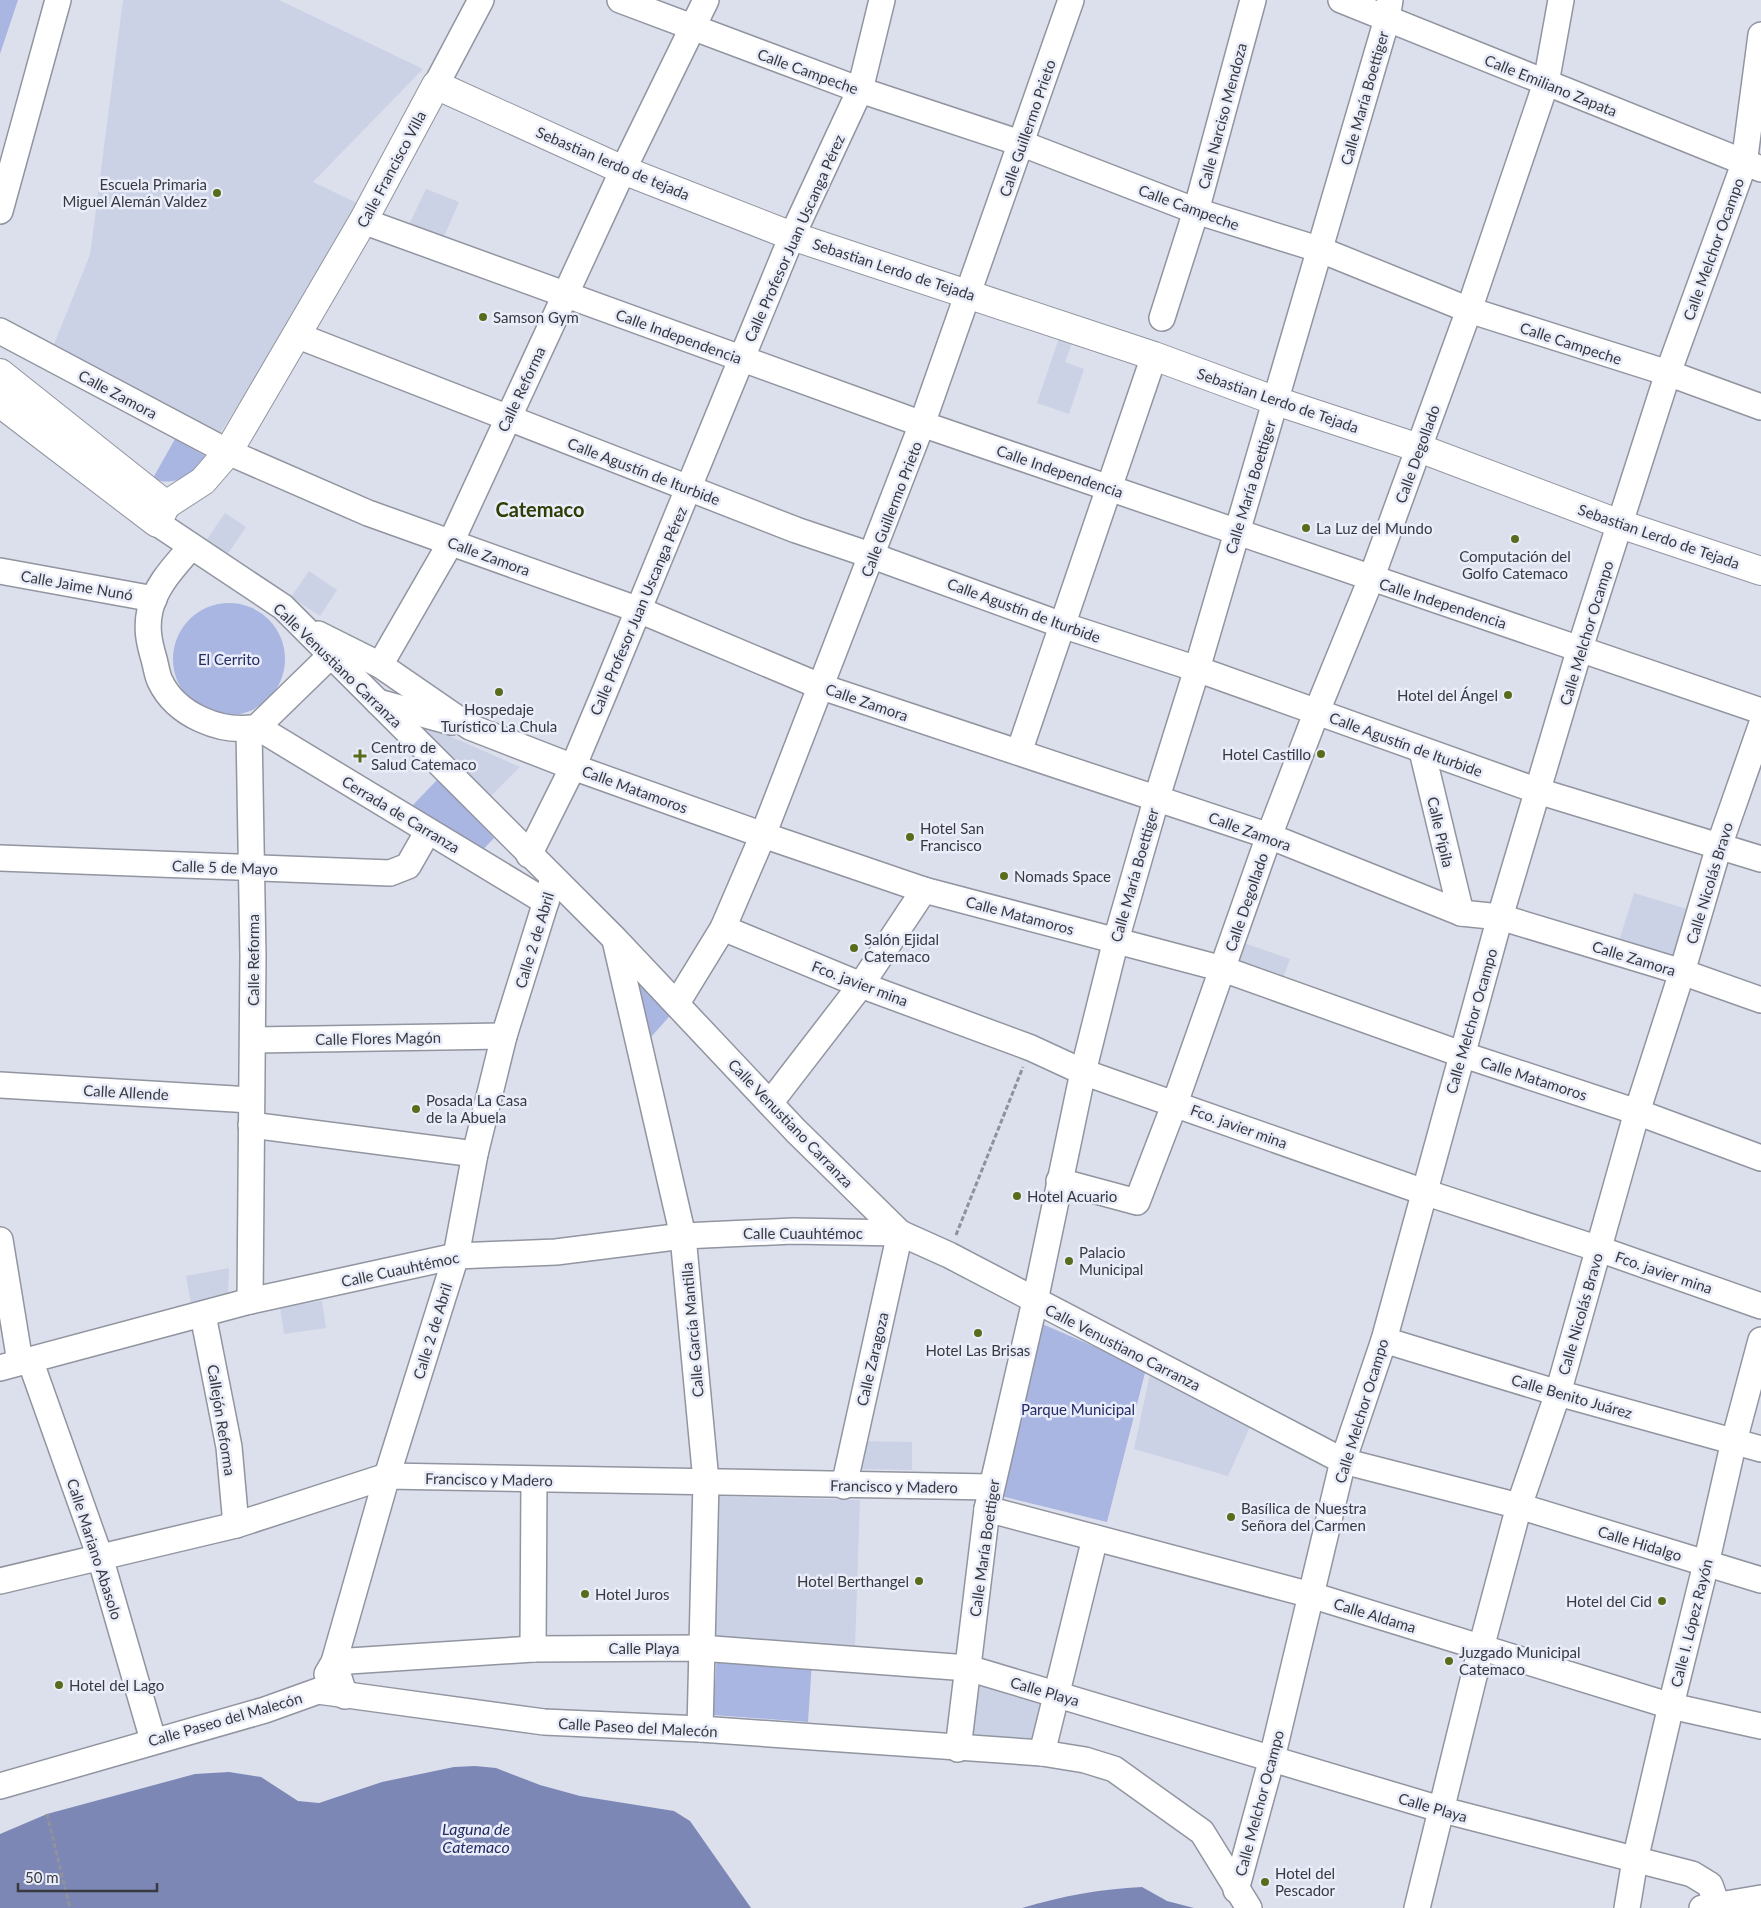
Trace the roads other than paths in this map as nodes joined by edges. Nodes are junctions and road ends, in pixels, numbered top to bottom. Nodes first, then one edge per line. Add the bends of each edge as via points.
1 (58, 0) edge
2 (481, 0) edge
3 (620, 0) edge
4 (706, 0) edge
5 (882, 0) edge
6 (1071, 0) edge
7 (1253, 0) edge
8 (1341, 0) edge
9 (1561, 0) edge
10 (1388, 9) edge
11 (693, 28) junction
12 (1761, 35) edge
13 (1546, 83) junction
14 (436, 85) junction
15 (860, 90) junction
16 (1023, 144) junction
17 (1753, 166) edge
18 (623, 170) junction
19 (0, 211) edge
20 (1196, 211) junction
21 (363, 222) junction
22 (792, 236) junction
23 (1321, 250) junction
24 (566, 294) junction
25 (968, 294) junction
26 (1469, 310) junction
27 (1162, 318) dead end
28 (0, 330) edge
29 (296, 335) junction
30 (1154, 356) junction
31 (741, 359) junction
32 (0, 373) edge
33 (1668, 373) junction
34 (1276, 401) junction
35 (0, 403) edge
36 (1761, 407) edge
37 (508, 418) junction
38 (922, 424) junction
39 (1419, 448) junction
40 (228, 452) junction
41 (689, 488) junction
42 (1108, 488) junction
43 (162, 514) junction
44 (1620, 524) junction
45 (1237, 530) junction
46 (451, 542) junction
47 (191, 547) junction
48 (873, 556) junction
49 (1761, 571) edge
50 (0, 572) edge
51 (1371, 579) junction
52 (154, 599) junction
53 (639, 610) junction
54 (300, 625) junction
55 (1062, 625) junction
56 (1580, 648) junction
57 (330, 656) junction
58 (380, 665) junction
59 (1197, 669) junction
60 (822, 687) junction
61 (378, 702) junction
62 (1317, 711) junction
63 (1761, 711) edge
64 (1761, 726) edge
65 (470, 727) junction
66 (253, 728) junction
67 (1422, 751) junction
68 (1019, 752) junction
69 (572, 766) junction
70 (1538, 791) junction
71 (1156, 797) junction
72 (428, 830) junction
73 (764, 836) junction
74 (1269, 836) junction
75 (1719, 846) junction
76 (529, 855) junction
77 (0, 858) edge
78 (1761, 859) edge
79 (252, 868) junction
80 (550, 890) junction
81 (924, 890) junction
82 (1461, 913) junction
83 (1500, 917) junction
84 (723, 928) junction
85 (614, 940) junction
86 (1116, 940) junction
87 (1223, 969) junction
88 (1682, 972) junction
89 (861, 985) junction
90 (1761, 1000) edge
91 (676, 1003) junction
92 (504, 1036) junction
93 (253, 1040) junction
94 (1462, 1054) junction
95 (1083, 1072) junction
96 (0, 1085) edge
97 (251, 1100) junction
98 (770, 1103) junction
99 (1175, 1103) junction
100 (1636, 1112) junction
101 (250, 1125) junction
102 (475, 1154) junction
103 (1761, 1158) edge
104 (1059, 1181) junction
105 (1424, 1192) junction
106 (900, 1233) junction
107 (683, 1236) junction
108 (0, 1248) edge
109 (1599, 1249) junction
110 (456, 1256) junction
111 (250, 1301) junction
112 (1035, 1301) junction
113 (1761, 1306) edge
114 (203, 1315) junction
115 (1384, 1340) junction
116 (1761, 1340) edge
117 (17, 1363) edge
118 (1558, 1392) junction
119 (1734, 1441) junction
120 (1761, 1449) edge
121 (1343, 1461) junction
122 (388, 1476) junction
123 (534, 1480) junction
124 (706, 1482) junction
125 (844, 1486) junction
126 (989, 1498) junction
127 (1519, 1506) junction
128 (236, 1524) junction
129 (1095, 1538) junction
130 (100, 1558) junction
131 (1706, 1564) junction
132 (1761, 1580) edge
133 (0, 1581) edge
134 (1311, 1595) junction
135 (700, 1648) junction
136 (1481, 1648) junction
137 (534, 1649) junction
138 (334, 1662) junction
139 (968, 1668) junction
140 (318, 1691) junction
141 (1058, 1694) junction
142 (344, 1696) junction
143 (1671, 1706) junction
144 (1761, 1726) edge
145 (700, 1729) junction
146 (153, 1740) junction
147 (958, 1749) junction
148 (1042, 1753) junction
149 (1272, 1758) junction
150 (0, 1786) edge
151 (1443, 1810) junction
152 (1635, 1860) junction
153 (1761, 1898) edge
154 (1242, 1899) edge
155 (1709, 1906) edge
156 (1417, 1908) edge
157 (1627, 1908) edge

1 - 19 street
2 - 14 street, Calle Francisco Villa
3 - 11 street, Calle Campeche
4 - 11 street, Calle Reforma
5 - 15 street, Calle Profesor Juan Uscanga Pérez
6 - 16 street, Calle Guillermo Prieto
7 - 20 street, Calle Narciso Mendoza
8 - 10 street, Calle Emiliano Zapata
9 - 13 street, Calle Degollado
10 - 13 street, Calle Emiliano Zapata
10 - 23 street, Calle María Boettiger
11 - 15 street, Calle Campeche
11 - 18 street, Calle Reforma
12 - 17 street, Calle Melchor Ocampo
13 - 17 street, Calle Emiliano Zapata
13 - 26 street, Calle Degollado
14 - 18 main road, Sebastian lerdo de tejada
14 - 21 main road, Calle Francisco Villa
15 - 16 street, Calle Campeche
15 - 22 street, Calle Profesor Juan Uscanga Pérez
16 - 20 street, Calle Campeche
16 - 25 street, Calle Guillermo Prieto
17 - 33 street, Calle Melchor Ocampo
18 - 22 main road, Sebastian lerdo de tejada
18 - 24 street, Calle Reforma
20 - 23 street, Calle Campeche
20 - 27 street, Calle Narciso Mendoza
21 - 24 street, Calle Independencia
21 - 29 main road, Calle Francisco Villa
22 - 25 main road, Sebastian Lerdo de Tejada
22 - 31 street, Calle Profesor Juan Uscanga Pérez
23 - 26 street, Calle Campeche
23 - 34 street, Calle María Boettiger
24 - 31 street, Calle Independencia
24 - 37 street, Calle Reforma
25 - 30 main road, Sebastian Lerdo de Tejada
25 - 38 street, Calle Guillermo Prieto
26 - 33 street, Calle Campeche
26 - 39 street, Calle Degollado
28 - 40 street, Calle Zamora
29 - 37 street, Calle Agustín de Iturbide
29 - 40 main road, Calle Francisco Villa
30 - 34 main road, Sebastian Lerdo de Tejada
30 - 42 street
31 - 38 street, Calle Independencia
31 - 41 street, Calle Profesor Juan Uscanga Pérez
32 - 43 main road
33 - 36 street, Calle Campeche
33 - 44 street, Calle Melchor Ocampo
34 - 39 main road, Sebastian Lerdo de Tejada
34 - 45 street, Calle María Boettiger
35 - 43 main road
37 - 41 street, Calle Agustín de Iturbide
37 - 46 street, Calle Reforma
38 - 42 street, Calle Independencia
38 - 48 street, Calle Guillermo Prieto
39 - 44 main road, Sebastian Lerdo de Tejada
39 - 51 street, Calle Degollado
40 - 43 main road, Calle Francisco Villa via 203,481
40 - 46 street, Calle Zamora via 368,513
41 - 48 street, Calle Agustín de Iturbide
41 - 53 street, Calle Profesor Juan Uscanga Pérez
42 - 45 street, Calle Independencia
42 - 55 street
43 - 47 street, Calle Venustiano Carranza
44 - 49 main road, Sebastian Lerdo de Tejada
44 - 56 street, Calle Melchor Ocampo
45 - 51 street, Calle Independencia
45 - 59 street, Calle María Boettiger
46 - 53 street, Calle Zamora
46 - 58 street, Calle Reforma
47 - 52 street via 159,585
47 - 54 street, Calle Venustiano Carranza via 283,607
48 - 55 street, Calle Agustín de Iturbide
48 - 60 street, Calle Guillermo Prieto
50 - 52 street, Calle Jaime Nunó
51 - 56 street, Calle Independencia
51 - 62 street, Calle Degollado
52 - 66 street via 147,636 160,682 178,704 199,720
53 - 60 street, Calle Zamora
53 - 69 street, Calle Profesor Juan Uscanga Pérez
54 - 57 street, Calle Venustiano Carranza
54 - 58 street, Calle Matamoros
55 - 59 street, Calle Agustín de Iturbide
55 - 68 street
56 - 63 street, Calle Independencia
56 - 70 street, Calle Melchor Ocampo
57 - 61 street, Calle Venustiano Carranza
57 - 66 street
58 - 65 street, Calle Matamoros
59 - 62 street, Calle Agustín de Iturbide
59 - 71 street, Calle María Boettiger
60 - 68 street, Calle Zamora
60 - 73 street, Calle Guillermo Prieto
61 - 65 street
61 - 76 street, Calle Venustiano Carranza
62 - 67 street, Calle Agustín de Iturbide
62 - 74 street, Calle Degollado
64 - 75 street, Calle Nicolás Bravo
65 - 69 street, Calle Matamoros
66 - 72 street, Cerrada de Carranza
66 - 79 street, Calle Reforma
67 - 70 street, Calle Agustín de Iturbide
67 - 82 street, Calle Pípila
68 - 71 street, Calle Zamora
69 - 73 street, Calle Matamoros
69 - 76 street, Calle Profesor Juan Uscanga Pérez
70 - 75 street, Calle Agustín de Iturbide
70 - 83 street, Calle Melchor Ocampo
71 - 74 street, Calle Zamora
71 - 86 street, Calle María Boettiger
72 - 79 street, Calle 5 de Mayo via 408,866 390,873
72 - 80 street, Cerrada de Carranza
73 - 81 street, Calle Matamoros
73 - 84 street, Calle Guillermo Prieto
74 - 82 street, Calle Zamora
74 - 87 street, Calle Degollado
75 - 78 street, Calle Agustín de Iturbide
75 - 88 street, Calle Nicolás Bravo
76 - 80 street, Calle Venustiano Carranza
77 - 79 street, Calle 5 de Mayo
79 - 93 street, Calle Reforma
80 - 85 street, Calle Venustiano Carranza
80 - 92 street, Calle 2 de Abril
81 - 86 street, Calle Matamoros
81 - 89 street
82 - 83 street, Calle Zamora
83 - 88 street, Calle Zamora
83 - 94 street, Calle Melchor Ocampo
84 - 89 street, Fco. javier mina
84 - 91 street, Calle Guillermo Prieto
85 - 91 street, Calle Venustiano Carranza
85 - 107 street, Calle García Mantilla
86 - 87 street, Calle Matamoros
86 - 95 street, Calle María Boettiger
87 - 94 street, Calle Matamoros
87 - 99 street, Calle Degollado
88 - 90 street, Calle Zamora
88 - 100 street, Calle Nicolás Bravo
89 - 95 street, Fco. javier mina via 1030,1048
89 - 98 street
91 - 98 street, Calle Venustiano Carranza
92 - 93 street, Calle Flores Magón
92 - 102 street, Calle 2 de Abril
93 - 97 street, Calle Reforma
94 - 100 street, Calle Matamoros
94 - 105 street, Calle Melchor Ocampo
95 - 99 street, Fco. javier mina
95 - 104 street, Calle María Boettiger
96 - 97 street, Calle Allende
97 - 101 street, Calle Reforma
98 - 106 street, Calle Venustiano Carranza
99 - 104 street, Calle Degollado via 1137,1202
99 - 105 street, Fco. javier mina
100 - 103 street, Calle Matamoros
100 - 109 street, Calle Nicolás Bravo
101 - 102 street
101 - 111 street, Calle Reforma
102 - 110 street, Calle 2 de Abril
104 - 112 street, Calle María Boettiger
105 - 109 street, Fco. javier mina
105 - 115 street, Calle Melchor Ocampo
106 - 107 street, Calle Cuauhtémoc via 794,1231
106 - 112 street, Calle Venustiano Carranza
106 - 125 street, Calle Zaragoza
107 - 110 street, Calle Cuauhtémoc via 556,1252
107 - 124 street, Calle García Mantilla
108 - 117 street, Calle Mariano Abasolo
109 - 113 street, Fco. javier mina
109 - 118 street, Calle Nicolás Bravo
110 - 111 street, Calle Cuauhtémoc
110 - 122 street, Calle 2 de Abril
111 - 114 street, Calle Cuauhtémoc
112 - 121 street, Calle Venustiano Carranza
112 - 126 street, Calle María Boettiger
114 - 117 street, Calle Cuauhtémoc
114 - 128 street, Callejón Reforma via 229,1447
115 - 118 street, Calle Benito Juárez
115 - 121 street, Calle Melchor Ocampo
116 - 119 street, Calle I. López Rayón
117 - 130 street, Calle Mariano Abasolo
118 - 119 street, Calle Benito Juárez
118 - 127 street, Calle Nicolás Bravo
119 - 120 street, Calle Benito Juárez
119 - 131 street, Calle I. López Rayón
121 - 127 street, Calle Venustiano Carranza
121 - 134 street, Calle Melchor Ocampo
122 - 123 street, Francisco y Madero
122 - 128 street, Francisco y Madero
122 - 138 street, Calle 2 de Abril
123 - 124 street, Francisco y Madero
123 - 137 street
124 - 125 street, Francisco y Madero
124 - 135 street, Calle García Mantilla
125 - 126 street, Francisco y Madero
126 - 129 street, Calle Aldama
126 - 139 street, Calle María Boettiger
127 - 131 street, Calle Hidalgo
127 - 136 street, Calle Nicolás Bravo
128 - 130 street, Francisco y Madero
129 - 134 street, Calle Aldama
129 - 141 street
130 - 133 street, Francisco y Madero
130 - 146 street, Calle Mariano Abasolo
131 - 132 street, Calle Hidalgo
131 - 143 street, Calle I. López Rayón
134 - 136 street, Calle Aldama
134 - 149 street, Calle Melchor Ocampo
135 - 137 street, Calle Playa
135 - 139 street, Calle Playa
135 - 145 street, Calle García Mantilla
136 - 143 street, Calle Aldama
136 - 151 street, Calle Nicolás Bravo
137 - 138 street, Calle Playa
138 - 140 street, Calle 2 de Abril
138 - 142 street
139 - 141 street, Calle Playa
139 - 147 street, Calle María Boettiger
140 - 142 street, Calle Paseo del Malecón
140 - 146 street, Calle Paseo del Malecón via 265,1710
141 - 148 street
141 - 149 street, Calle Playa
142 - 145 street, Calle Paseo del Malecón via 544,1722
143 - 144 street, Calle Aldama
143 - 152 street, Calle I. López Rayón
145 - 147 street, Calle Paseo del Malecón
146 - 150 street, Calle Paseo del Malecón
147 - 148 street, Calle Paseo del Malecón
148 - 154 street, Calle Paseo del Malecón via 1114,1769 1202,1832
149 - 151 street, Calle Playa
149 - 154 street, Calle Melchor Ocampo
151 - 152 street, Calle Playa
151 - 156 street, Calle Nicolás Bravo
152 - 155 street, Calle Playa via 1692,1874 1710,1885
152 - 157 street, Calle I. López Rayón
153 - 155 street

